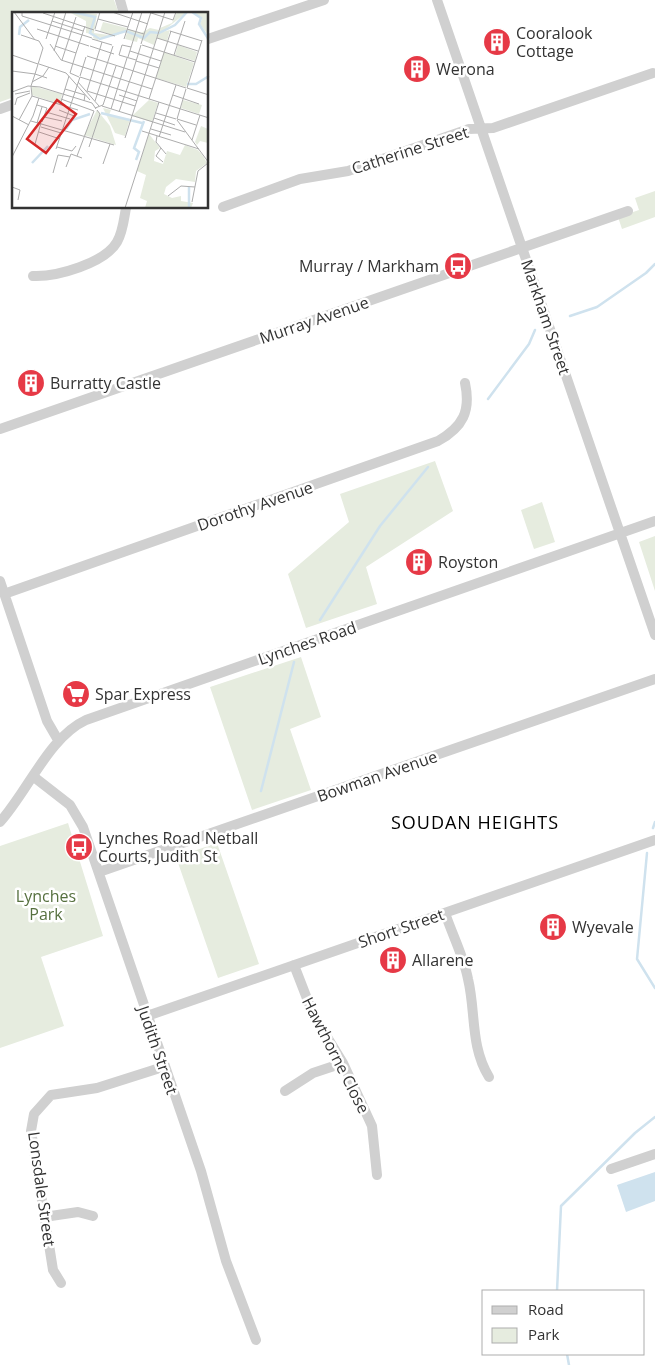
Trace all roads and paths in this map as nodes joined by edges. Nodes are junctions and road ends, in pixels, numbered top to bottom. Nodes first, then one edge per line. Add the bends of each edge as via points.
1 (324, 0) edge
2 (437, 0) edge
3 (209, 40) edge
4 (653, 74) dead end
5 (12, 105) edge
6 (0, 109) edge
7 (481, 128) junction
8 (223, 207) dead end
9 (126, 209) edge
10 (628, 211) dead end
11 (522, 248) junction
12 (33, 276) dead end
13 (465, 383) dead end
14 (0, 429) edge
15 (655, 521) edge
16 (620, 533) junction
17 (0, 582) edge
18 (4, 594) junction
19 (655, 634) edge
20 (655, 679) edge
21 (58, 740) junction
22 (34, 777) junction
23 (0, 822) edge
24 (655, 840) edge
25 (100, 872) junction
26 (445, 913) junction
27 (294, 965) junction
28 (147, 1016) junction
29 (343, 1063) junction
30 (163, 1067) junction
31 (489, 1077) dead end
32 (286, 1091) dead end
33 (655, 1154) edge
34 (611, 1169) dead end
35 (377, 1175) dead end
36 (93, 1216) dead end
37 (44, 1217) junction
38 (61, 1283) dead end
39 (256, 1340) dead end

1 - 3 street
2 - 7 street, Markham Street
4 - 7 street, Catherine Street via 493,128
5 - 6 street
7 - 8 street, Catherine Street via 469,129 348,171 300,179
7 - 11 street, Markham Street
9 - 12 street via 119,239 106,256 54,275
10 - 11 street, Murray Avenue
11 - 14 street, Murray Avenue
11 - 16 street, Markham Street
13 - 18 street, Dorothy Avenue via 469,401 465,414 453,432 438,441
15 - 16 street, Lynches Road
16 - 19 street, Markham Street
16 - 21 street, Lynches Road via 86,720
17 - 18 street
18 - 21 street via 47,721
20 - 25 street, Bowman Avenue
21 - 22 street, Lynches Road
22 - 23 street, Lynches Road
22 - 25 street, Judith Street via 70,805 83,826
24 - 26 street, Short Street
25 - 28 street, Judith Street
26 - 27 street, Short Street
26 - 31 street via 468,979 472,1026 481,1064
27 - 28 street, Short Street
27 - 29 street, Hawthorne Close via 313,1014
28 - 30 street, Judith Street
29 - 32 street via 313,1073
29 - 35 street, Hawthorne Close via 372,1126
30 - 37 street, Lonsdale Street via 97,1088 51,1095 41,1104 34,1114 31,1132
30 - 39 street, Judith Street via 201,1171 226,1261
33 - 34 street
36 - 37 street via 78,1212
37 - 38 street, Lonsdale Street via 53,1270

